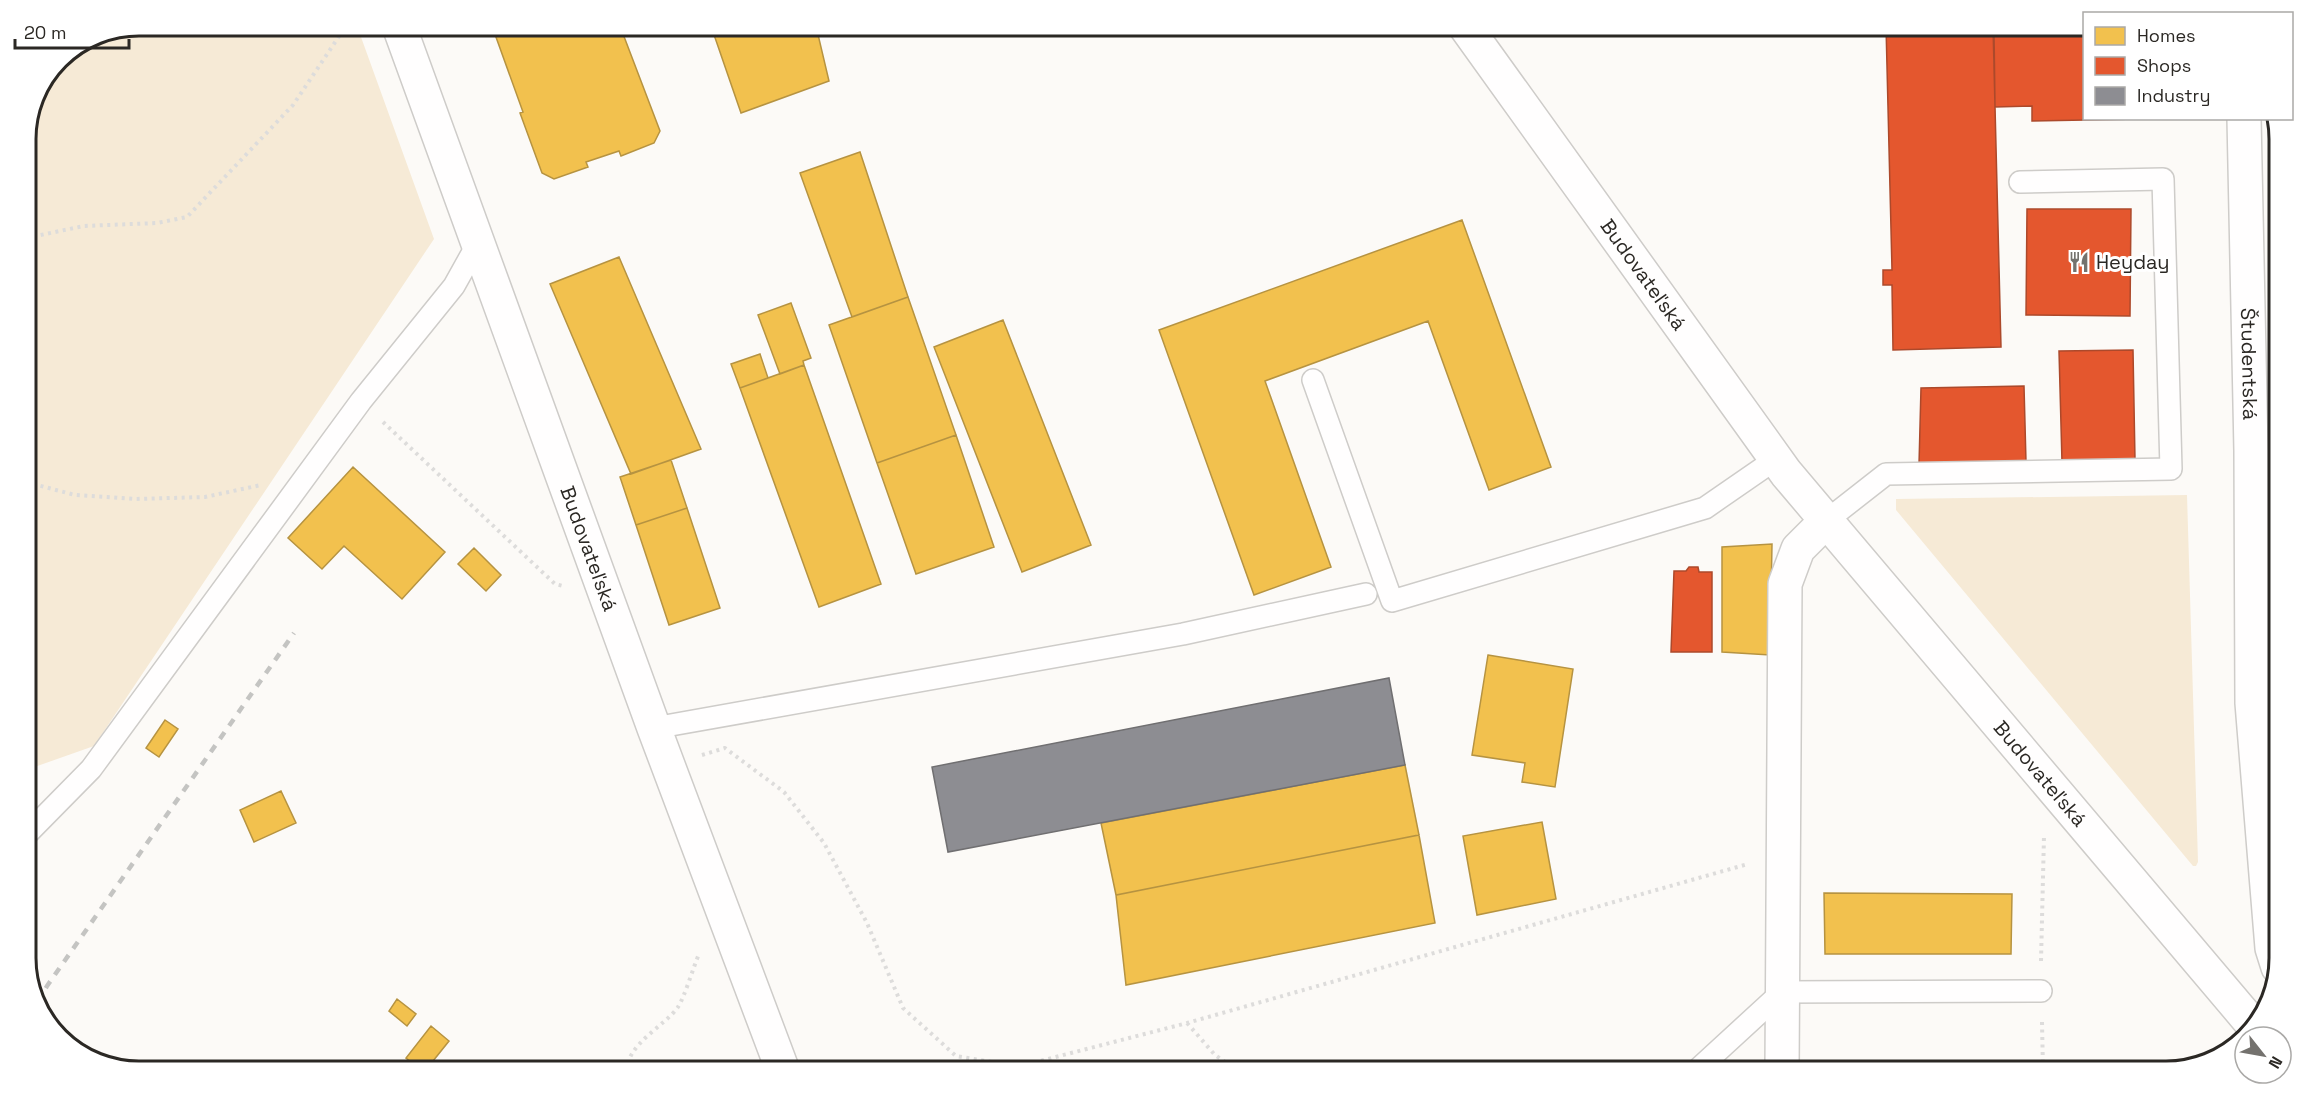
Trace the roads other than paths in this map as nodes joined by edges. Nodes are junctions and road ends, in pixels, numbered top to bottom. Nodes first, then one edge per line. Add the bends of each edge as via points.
1 (403, 36) edge
2 (1472, 36) edge
3 (2244, 120) edge
4 (2020, 182) dead end
5 (478, 243) junction
6 (1313, 380) dead end
7 (2265, 452) edge
8 (1776, 459) junction
9 (1826, 521) junction
10 (1366, 594) dead end
11 (654, 728) junction
12 (36, 825) edge
13 (2269, 911) edge
14 (2041, 991) road end
15 (1782, 992) junction
16 (2248, 1020) edge
17 (779, 1061) edge
18 (1707, 1061) edge
19 (1782, 1061) edge

1 - 5 street, Budovateľská
2 - 8 street, Budovateľská
3 - 7 street, Študentská
4 - 9 lane via 2163,179 2171,469 1886,474
5 - 11 street, Budovateľská
5 - 12 lane via 454,285 361,401 90,769
6 - 8 lane via 1392,601 1705,508
7 - 13 street, Študentská via 2252,703
8 - 9 street, Budovateľská
9 - 15 street via 1798,549 1785,584
9 - 16 street, Budovateľská
10 - 11 lane via 1184,634
11 - 17 street, Budovateľská
14 - 15 lane
15 - 18 lane
15 - 19 street

